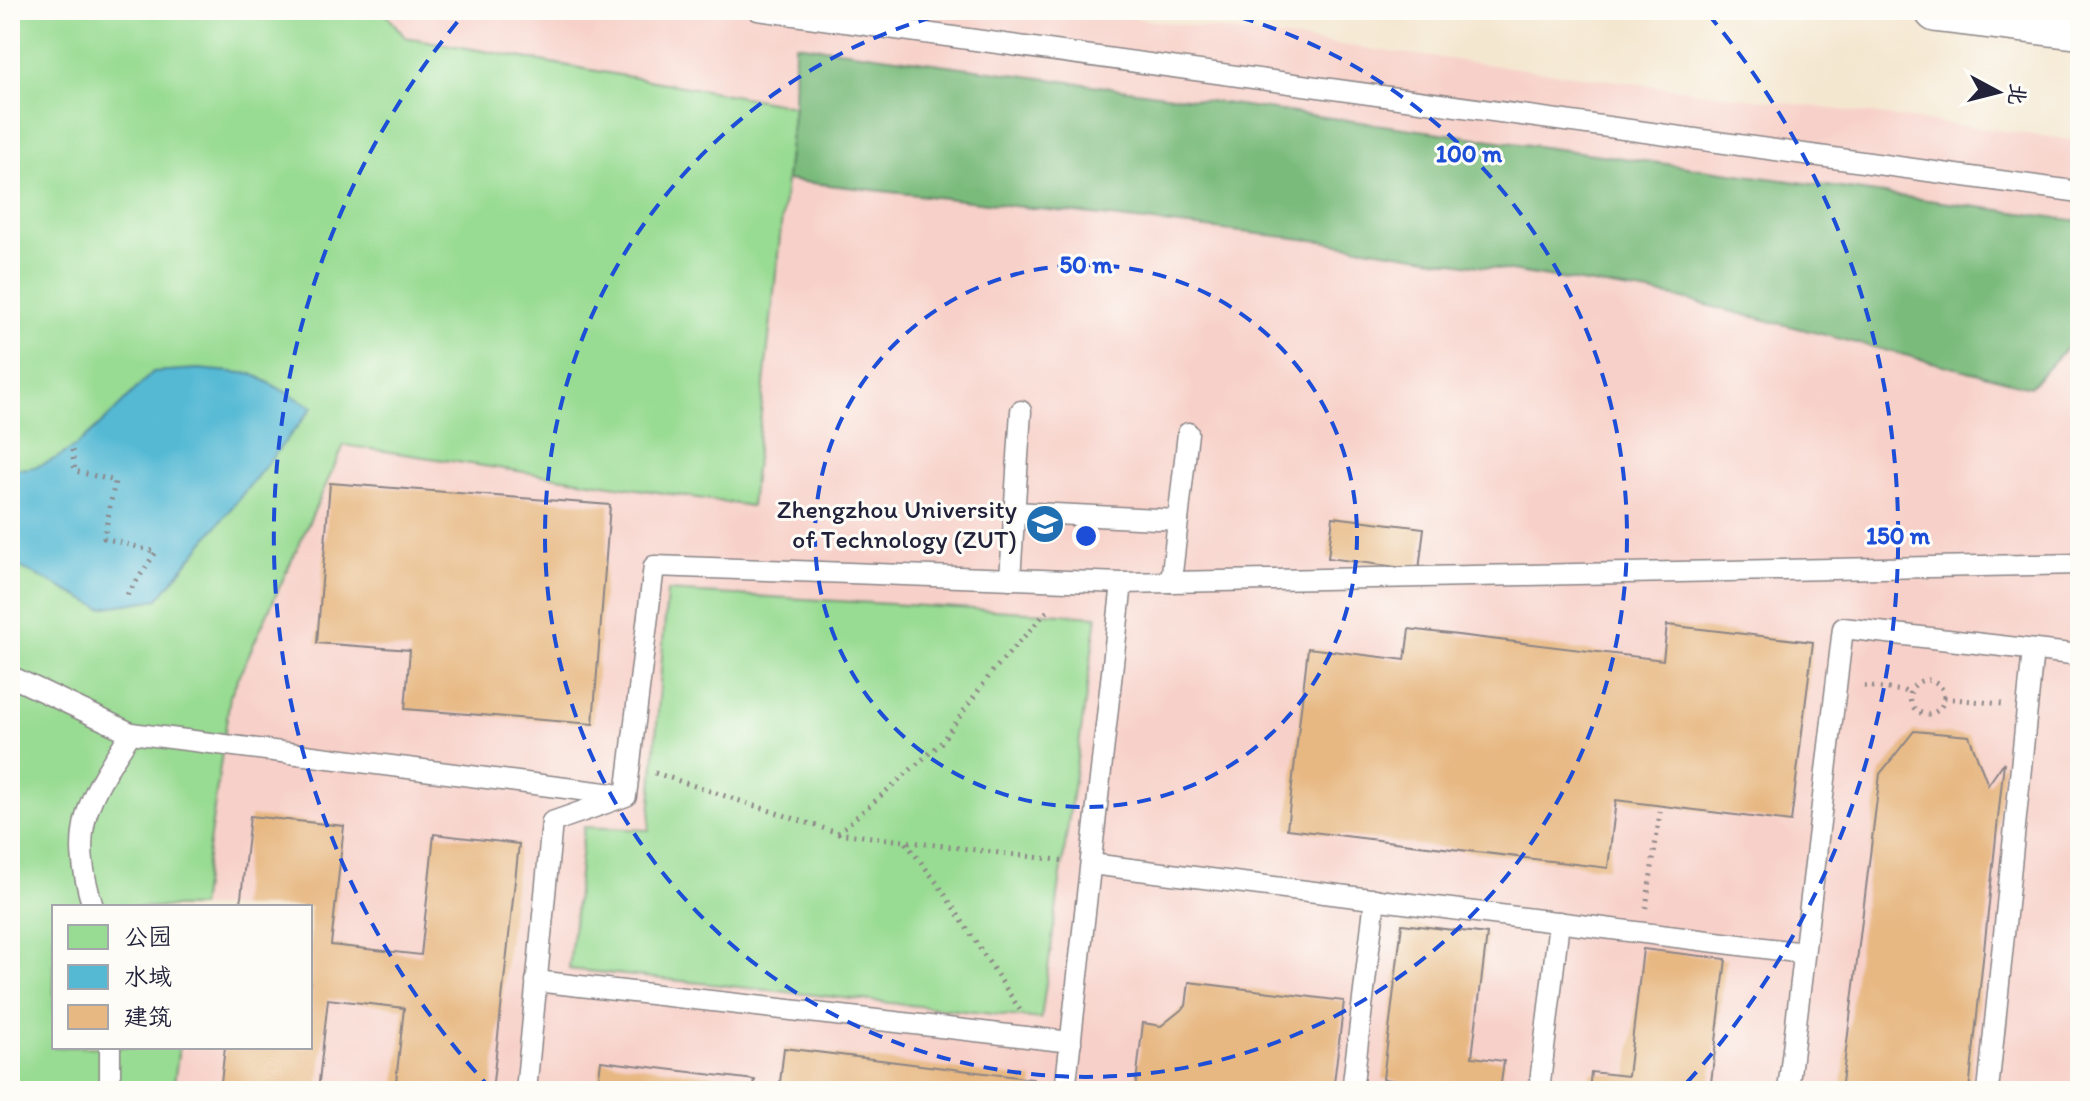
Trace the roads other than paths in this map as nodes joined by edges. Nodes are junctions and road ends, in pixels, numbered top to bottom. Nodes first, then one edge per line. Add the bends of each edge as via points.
1 (758, 10) edge
2 (1937, 10) edge
3 (2080, 27) edge
4 (2080, 192) edge
5 (1021, 411) dead end
6 (1188, 433) dead end
7 (1013, 512) junction
8 (1178, 520) junction
9 (2080, 564) edge
10 (1010, 579) junction
11 (1171, 582) junction
12 (1122, 583) junction
13 (2033, 650) junction
14 (2080, 655) edge
15 (10, 676) edge
16 (131, 733) junction
17 (626, 796) junction
18 (1091, 864) junction
19 (1375, 899) junction
20 (93, 905) edge
21 (1559, 922) junction
22 (1804, 953) junction
23 (536, 981) junction
24 (1071, 1042) junction
25 (110, 1049) edge
26 (110, 1091) edge
27 (526, 1091) edge
28 (1065, 1091) edge
29 (1352, 1091) edge
30 (1539, 1091) edge
31 (1788, 1091) edge
32 (1988, 1091) edge

1 - 4 lane
2 - 3 highway
5 - 7 lane
6 - 8 lane
7 - 8 lane
7 - 10 lane
8 - 11 lane
9 - 11 lane
10 - 12 lane
10 - 17 lane via 654,566
11 - 12 lane
12 - 18 lane
13 - 14 lane
13 - 22 lane via 1843,628
13 - 32 lane
15 - 16 lane
16 - 17 lane
16 - 20 lane via 94,789 80,831
17 - 23 lane via 552,822
18 - 19 lane
18 - 24 lane
19 - 21 lane
19 - 29 lane
21 - 22 lane
21 - 30 lane
22 - 31 lane
23 - 24 lane
23 - 27 lane
24 - 28 lane
25 - 26 lane

